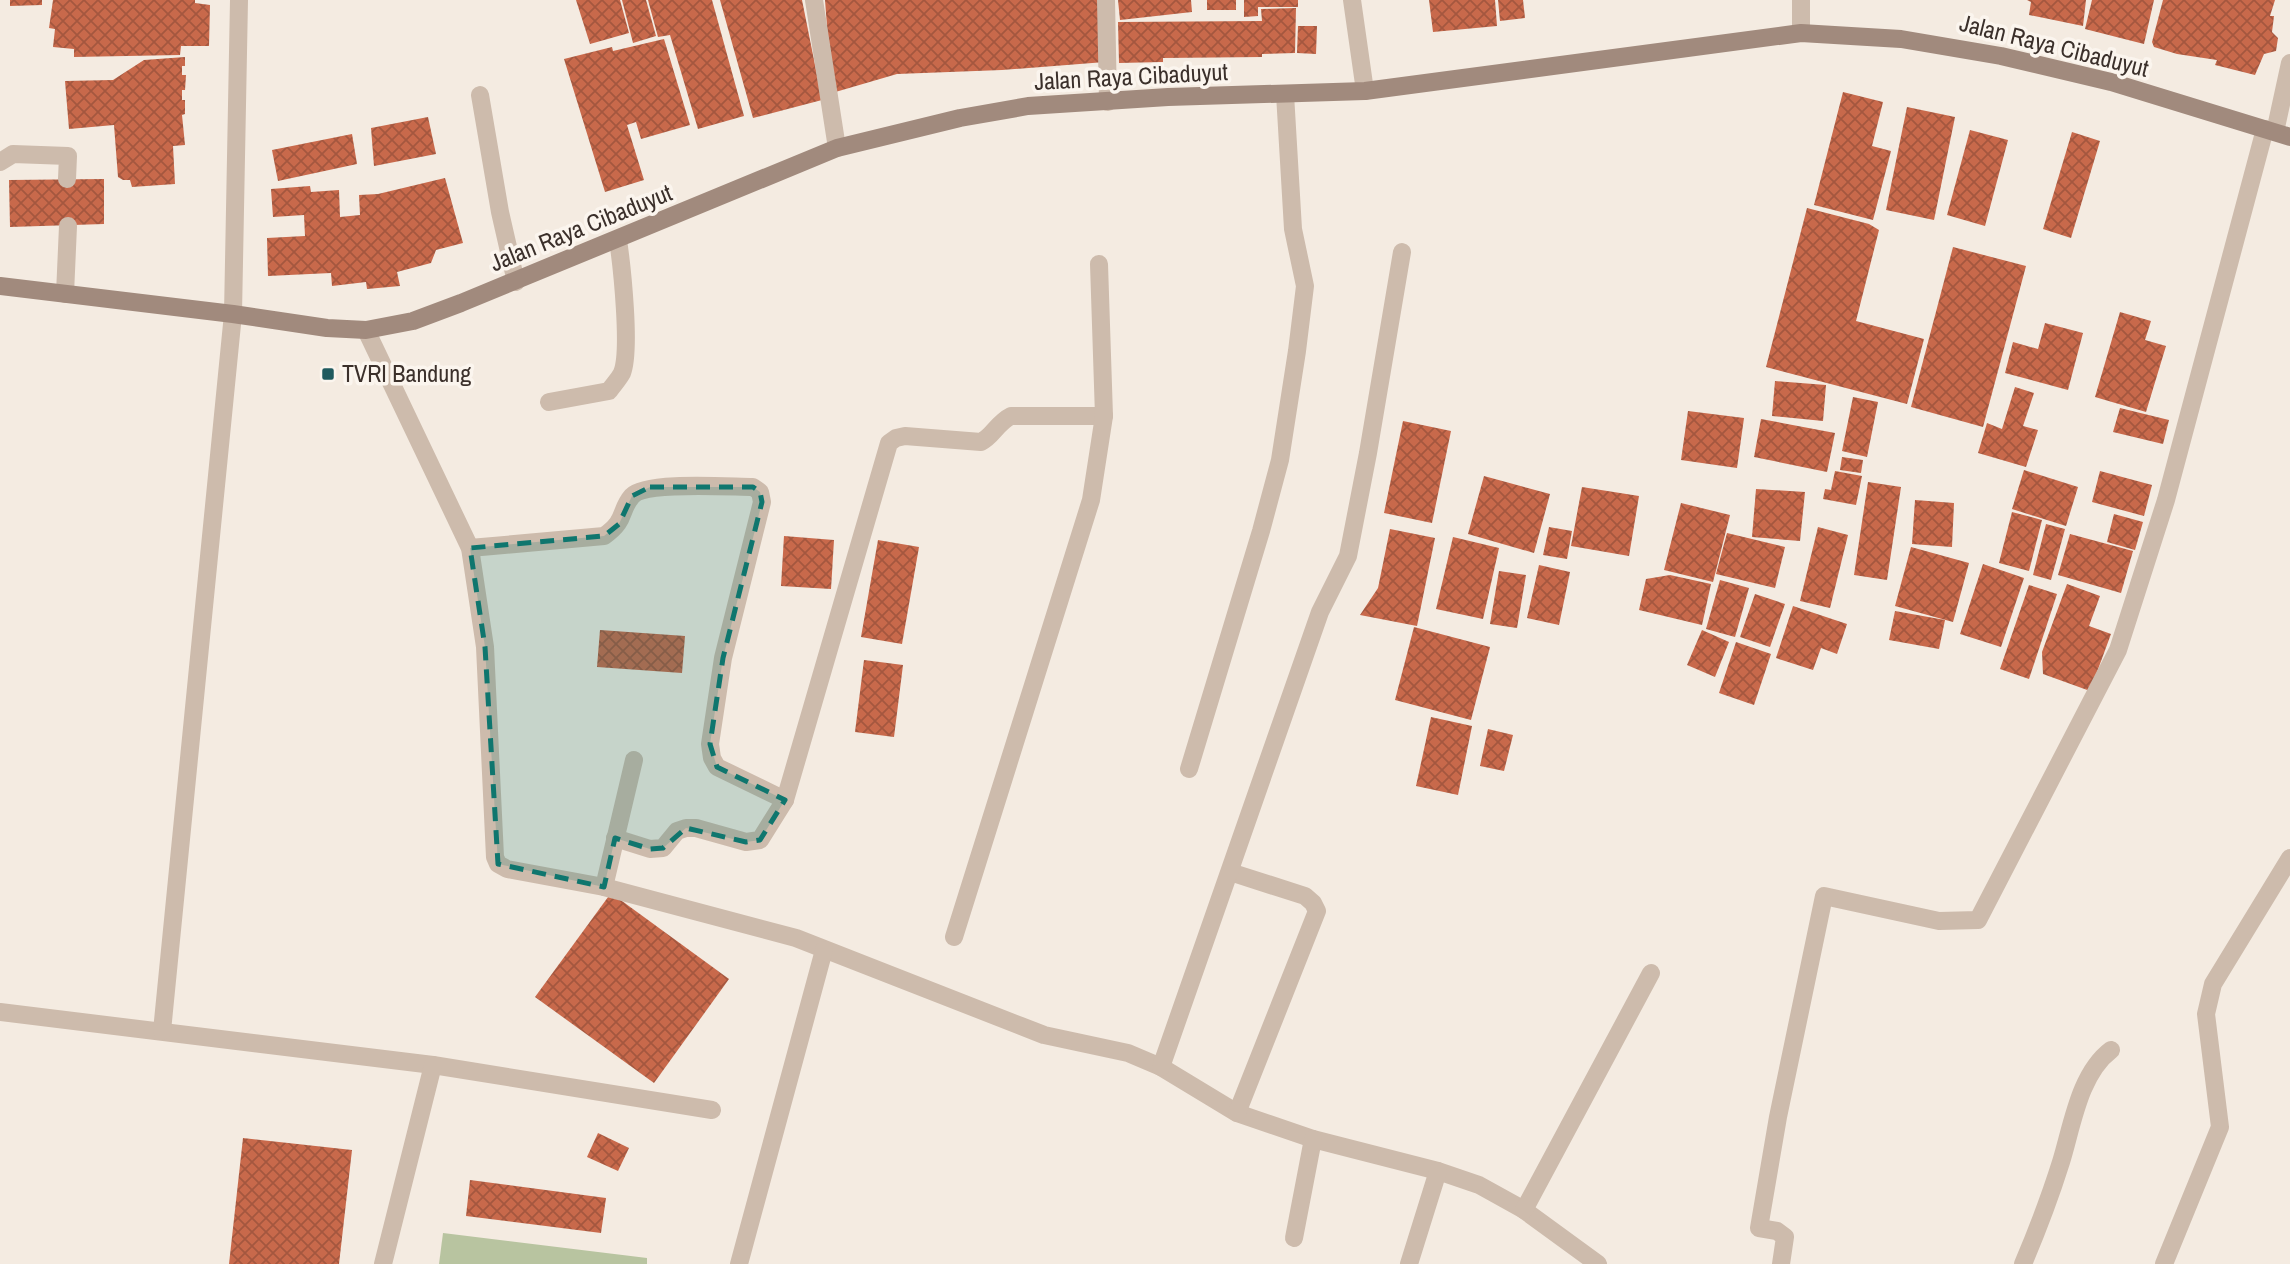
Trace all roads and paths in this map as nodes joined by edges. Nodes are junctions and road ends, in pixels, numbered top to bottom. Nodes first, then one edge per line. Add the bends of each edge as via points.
1 (239, 0) edge
2 (814, 0) edge
3 (1107, 0) edge
4 (1352, 0) edge
5 (1801, 0) edge
6 (1801, 33) junction
7 (2290, 64) edge
8 (1365, 91) junction
9 (1285, 94) junction
10 (480, 95) dead end
11 (1108, 102) junction
12 (2277, 133) edge
13 (837, 148) junction
14 (0, 162) edge
15 (67, 179) dead end
16 (68, 226) dead end
17 (618, 240) junction
18 (1402, 252) dead end
19 (1100, 264) dead end
20 (516, 282) junction
21 (0, 286) edge
22 (65, 295) junction
23 (233, 314) junction
24 (366, 330) junction
25 (550, 402) dead end
26 (1104, 416) junction
27 (470, 548) junction
28 (634, 760) dead end
29 (1189, 769) dead end
30 (785, 800) junction
31 (615, 838) junction
32 (2290, 858) edge
33 (1230, 872) junction
34 (604, 887) junction
35 (954, 937) dead end
36 (824, 950) junction
37 (1651, 973) dead end
38 (0, 1012) edge
39 (162, 1031) junction
40 (2111, 1049) dead end
41 (433, 1065) junction
42 (1161, 1067) junction
43 (712, 1110) dead end
44 (1237, 1113) junction
45 (1313, 1139) junction
46 (1438, 1171) junction
47 (1524, 1210) junction
48 (1294, 1238) dead end
49 (383, 1264) edge
50 (739, 1264) edge
51 (1409, 1264) edge
52 (1598, 1264) edge
53 (1781, 1264) edge
54 (2023, 1264) edge
55 (2164, 1264) edge

1 - 23 street
2 - 13 street
3 - 11 street
4 - 8 street
5 - 6 street
6 - 8 main road, Jalan Raya Cibaduyut
6 - 12 main road, Jalan Raya Cibaduyut via 1901,38 1976,51 2111,82
7 - 12 street
8 - 9 main road, Jalan Raya Cibaduyut
9 - 11 main road, Jalan Raya Cibaduyut
9 - 29 street via 1293,229 1305,286 1297,351 1280,460
10 - 20 street
11 - 13 main road, Jalan Raya Cibaduyut via 1028,106
12 - 53 street via 2118,650 1978,920 1939,921 1824,896 1759,1228 1785,1237
13 - 17 main road, Jalan Raya Cibaduyut
14 - 15 street via 13,154 68,156
16 - 22 street
17 - 20 main road, Jalan Raya Cibaduyut
17 - 25 street via 622,374 609,391
18 - 33 street via 1348,556 1321,612
19 - 26 street
20 - 24 main road, Jalan Raya Cibaduyut via 413,321
21 - 22 main road, Jalan Raya Cibaduyut
22 - 23 main road, Jalan Raya Cibaduyut
23 - 24 main road, Jalan Raya Cibaduyut
23 - 39 street
24 - 27 street
26 - 30 street via 1011,416 981,442 905,436 889,443
26 - 35 street via 1091,500 1077,550
27 - 30 street via 604,536 619,524 632,496 650,487 753,487 760,492 762,502 723,658 710,744 718,767
27 - 34 street via 485,647 495,858 507,869
28 - 31 street
30 - 31 street via 760,839 746,842 686,828 677,831 663,849 650,849
31 - 34 street
32 - 55 street via 2213,984 2206,1014 2220,1127
33 - 42 street
33 - 44 street via 1305,896 1317,911
34 - 36 street
36 - 42 street via 1044,1035 1128,1053
36 - 50 street
37 - 47 street
38 - 39 street
39 - 41 street
40 - 54 street via 2080,1096 2062,1161
41 - 43 street
41 - 49 street
42 - 44 street
44 - 45 street
45 - 46 street
45 - 48 street
46 - 47 street via 1479,1185
46 - 51 street
47 - 52 street

